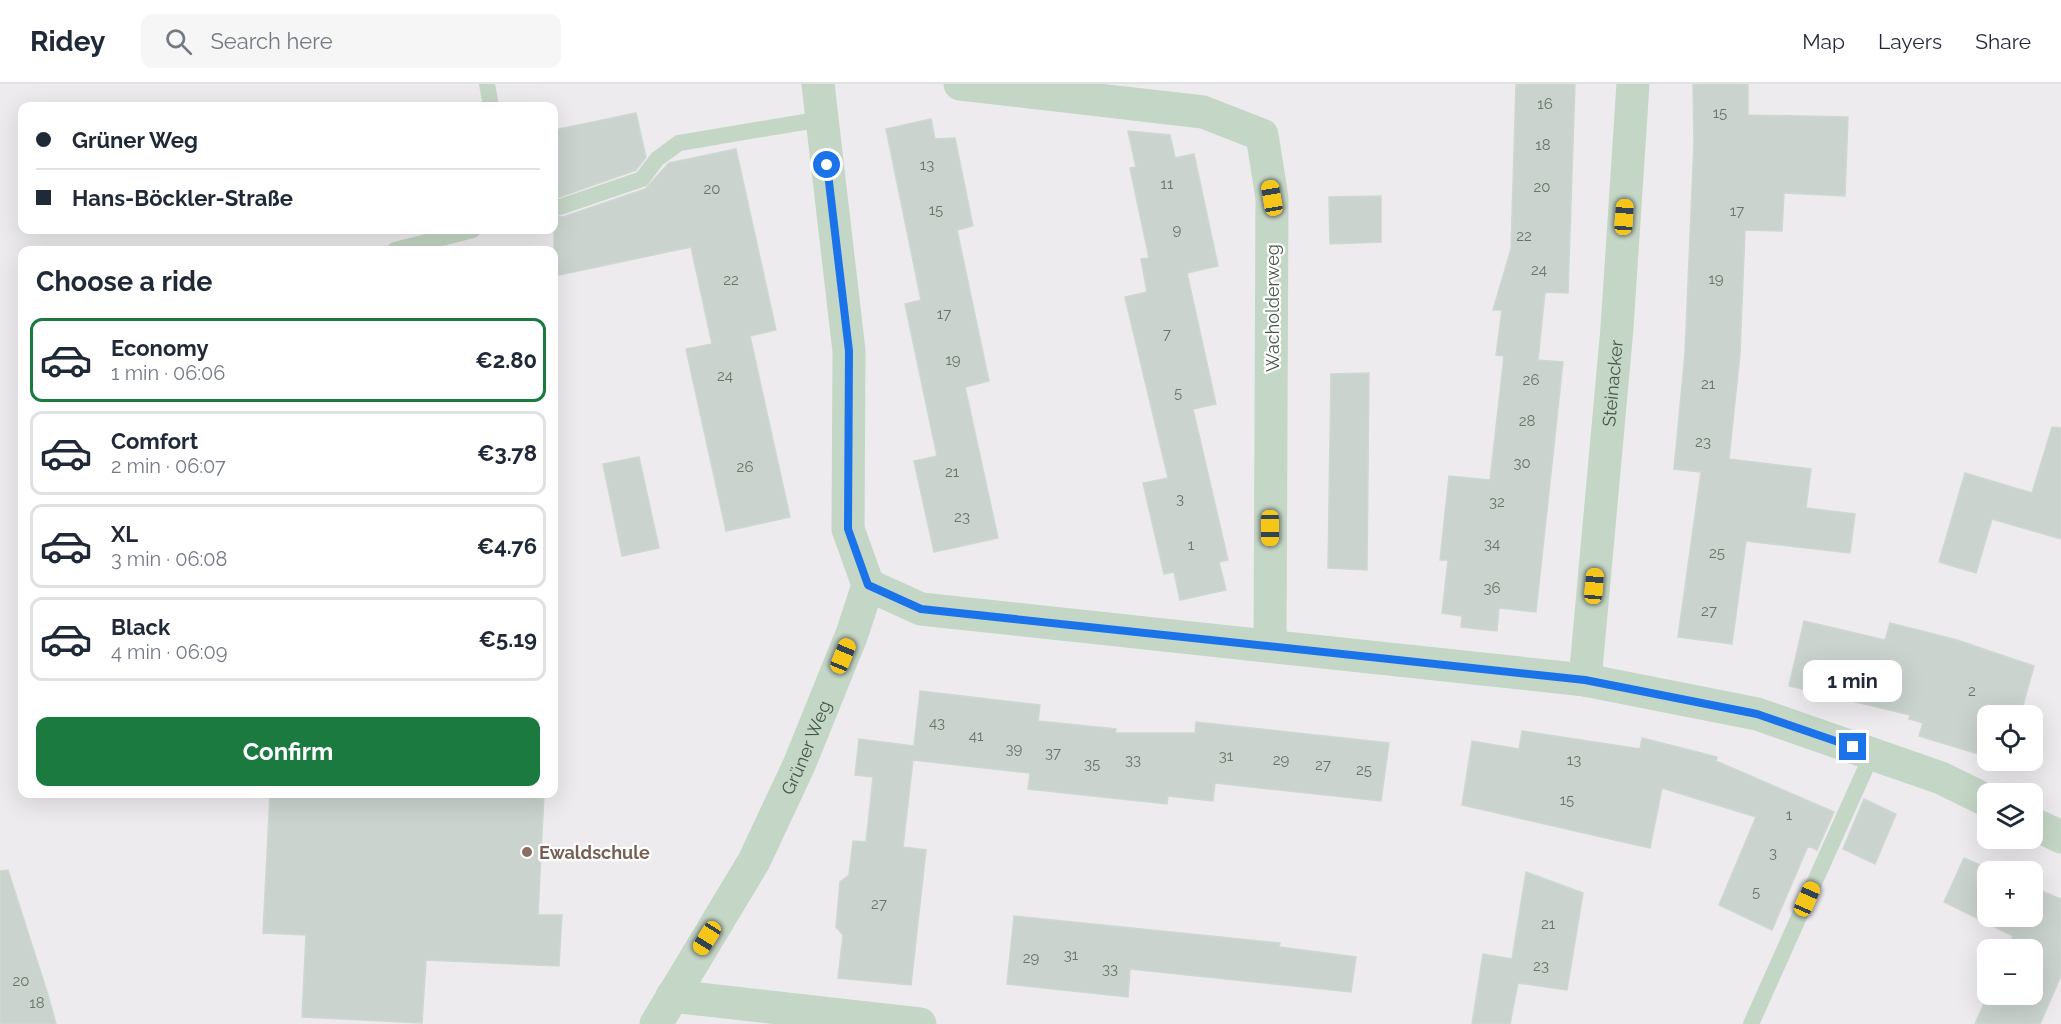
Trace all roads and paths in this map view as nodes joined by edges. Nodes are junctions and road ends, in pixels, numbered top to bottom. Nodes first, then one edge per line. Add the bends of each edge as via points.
1 (487, 84) edge
2 (818, 84) edge
3 (960, 84) edge
4 (1633, 84) edge
5 (490, 102) edge
6 (822, 119) junction
7 (560, 207) dead end
8 (458, 234) edge
9 (411, 246) edge
10 (868, 585) junction
11 (1270, 645) junction
12 (1585, 680) junction
13 (1872, 754) junction
14 (1977, 796) edge
15 (2043, 828) edge
16 (2061, 837) edge
17 (664, 1010) edge
18 (920, 1024) edge
19 (1751, 1024) edge

1 - 5 lane
2 - 6 street
3 - 11 street, Wacholderweg via 1203,112 1262,135 1272,198
4 - 12 street, Steinacker via 1617,328
6 - 7 lane via 679,143 657,159 642,179
6 - 10 street via 849,351 848,529
8 - 9 lane
10 - 11 street via 921,609
10 - 17 street, Grüner Weg via 799,765 754,861
11 - 12 street
12 - 13 street via 1757,714
13 - 14 street via 1941,778
13 - 19 lane
15 - 16 street
17 - 18 street, Grüner Weg

